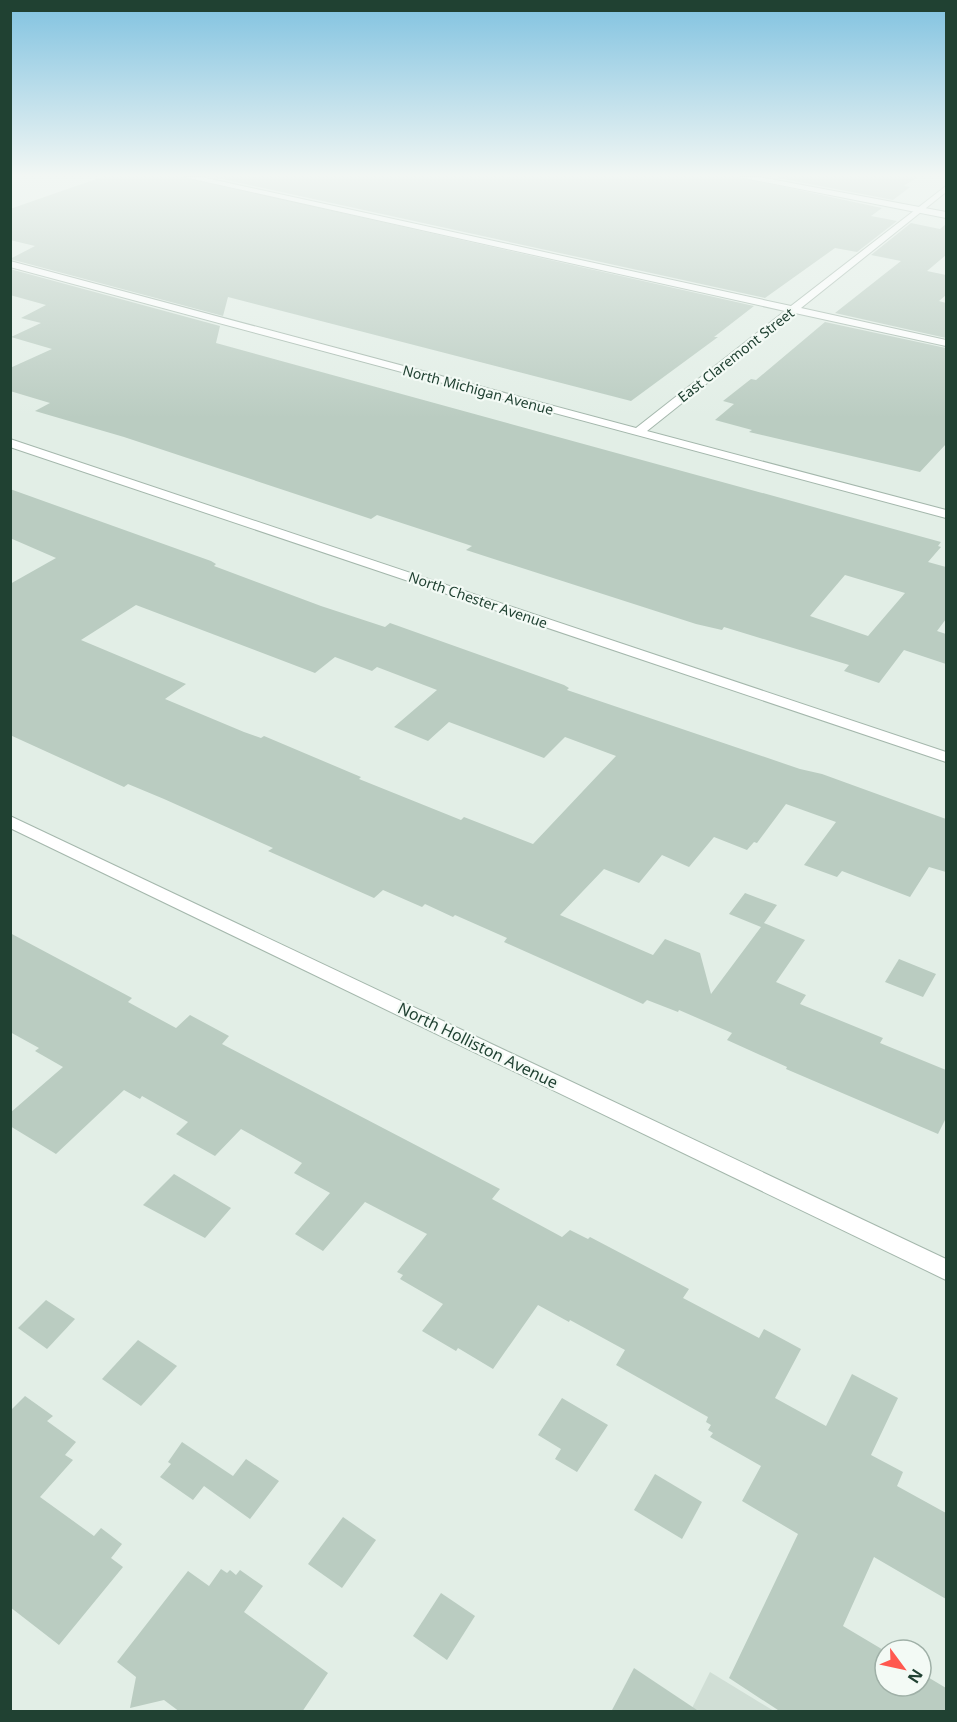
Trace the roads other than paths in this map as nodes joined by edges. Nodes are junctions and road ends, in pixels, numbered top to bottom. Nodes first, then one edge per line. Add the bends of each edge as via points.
1 (556, 257) edge
2 (859, 257) edge
3 (10, 264) edge
4 (793, 309) junction
5 (946, 343) edge
6 (638, 432) junction
7 (10, 443) edge
8 (946, 514) edge
9 (946, 757) edge
10 (10, 821) edge
11 (946, 1270) edge

1 - 4 street
2 - 4 street, East Claremont Street
3 - 6 street, North Michigan Avenue
4 - 5 street
4 - 6 street, East Claremont Street
6 - 8 street, North Michigan Avenue
7 - 9 street, North Chester Avenue
10 - 11 street, North Holliston Avenue

